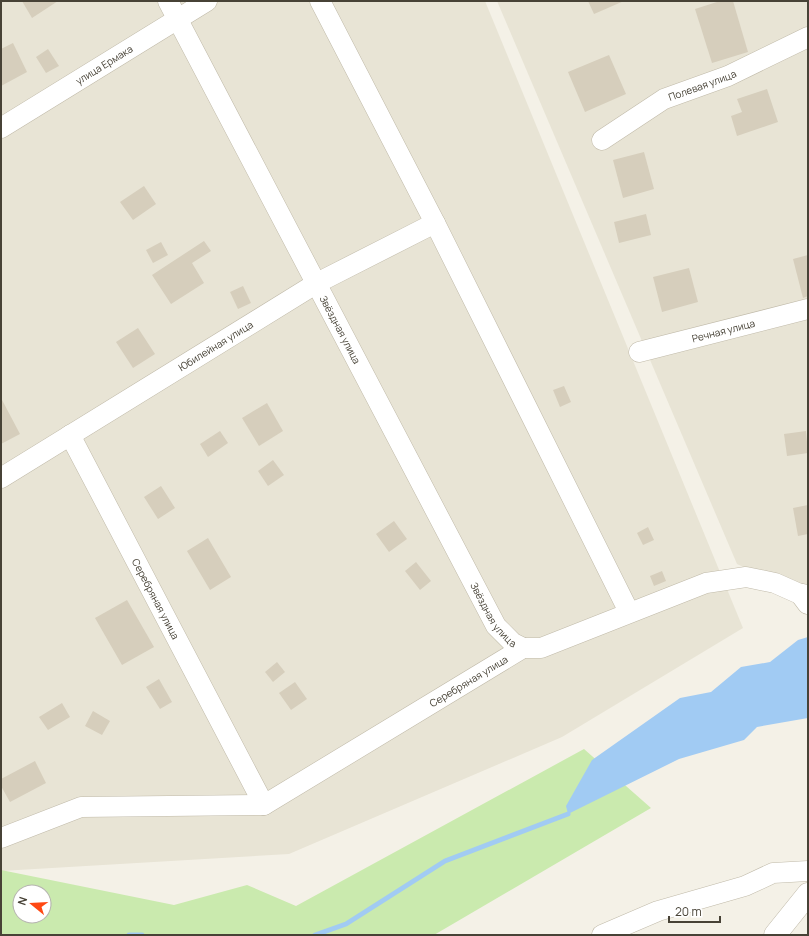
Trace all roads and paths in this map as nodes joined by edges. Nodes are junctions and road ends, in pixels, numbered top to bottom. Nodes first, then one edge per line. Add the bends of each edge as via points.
1 (168, 1) edge
2 (207, 1) edge
3 (320, 1) edge
4 (178, 20) junction
5 (808, 37) edge
6 (1, 128) edge
7 (602, 140) dead end
8 (435, 223) junction
9 (317, 283) junction
10 (808, 309) edge
11 (639, 352) dead end
12 (70, 435) junction
13 (1, 478) edge
14 (805, 599) edge
15 (629, 612) junction
16 (523, 648) junction
17 (264, 805) junction
18 (1, 838) edge
19 (808, 871) edge
20 (808, 894) edge
21 (643, 927) edge
22 (602, 935) edge
23 (775, 935) edge

1 - 4 street, Звёздная улица
2 - 4 street, улица Ермака
3 - 8 street
4 - 6 street, улица Ермака
4 - 9 street, Звёздная улица
5 - 7 street, Полевая улица via 728,76 664,99
8 - 9 street, Юбилейная улица
8 - 15 street
9 - 12 street, Юбилейная улица
9 - 16 street, Звёздная улица via 496,626 513,644
10 - 11 street, Речная улица
12 - 13 street, Юбилейная улица
12 - 17 street, Серебряная улица
14 - 15 street, Серебряная улица via 775,583 746,577 706,583
15 - 16 street, Серебряная улица via 541,648
16 - 17 street, Серебряная улица
17 - 18 street via 81,806
19 - 21 street via 773,873 745,886 658,911
20 - 23 street
21 - 22 street

